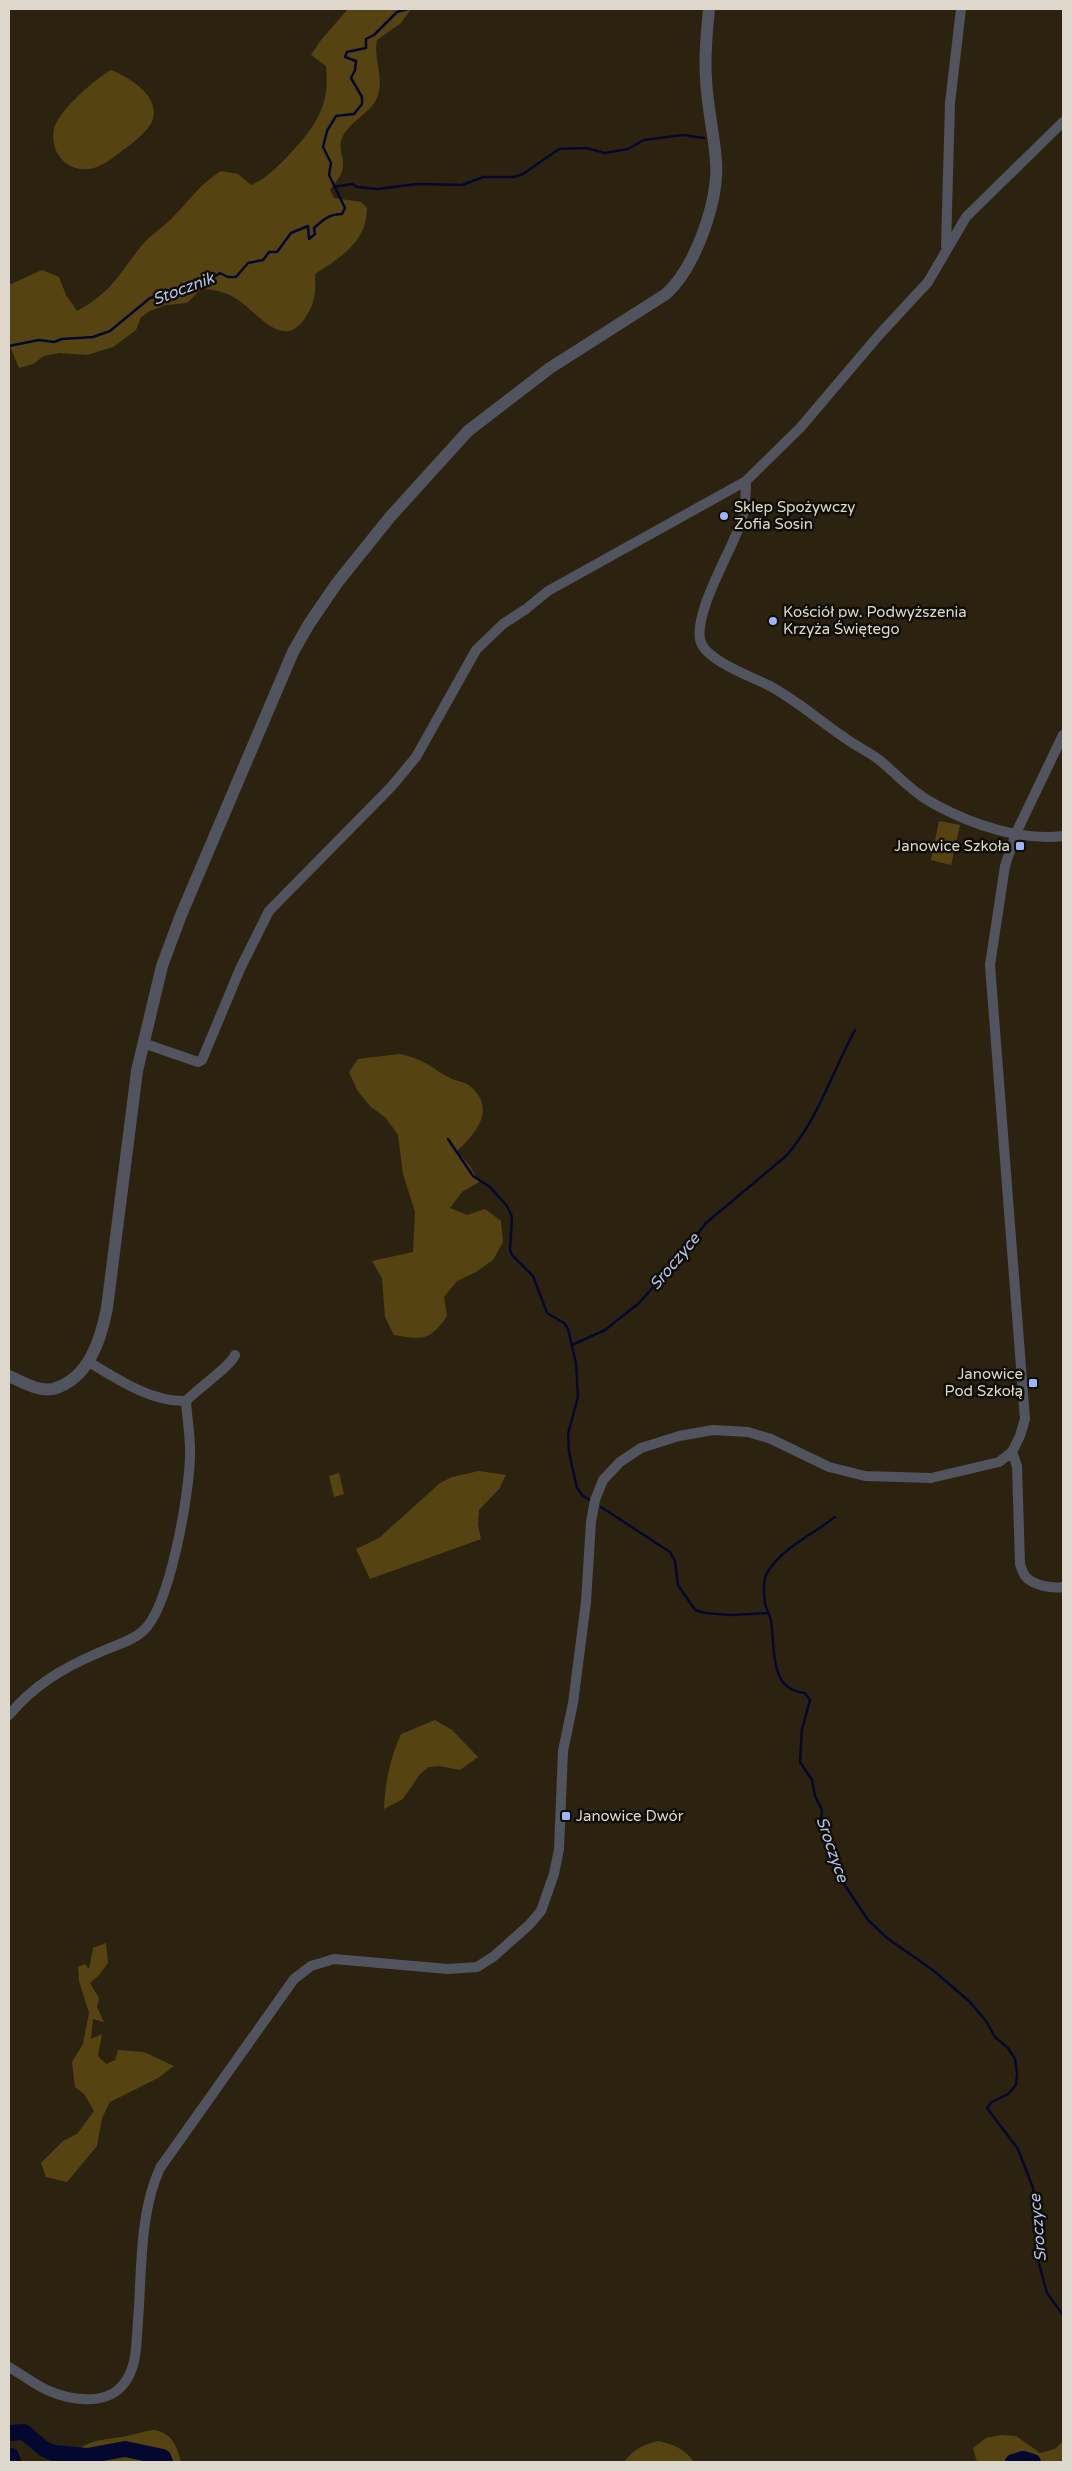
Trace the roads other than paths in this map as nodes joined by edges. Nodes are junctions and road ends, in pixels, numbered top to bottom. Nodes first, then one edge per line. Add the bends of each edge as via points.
1 (709, 9) edge
2 (961, 9) edge
3 (1063, 122) edge
4 (946, 247) junction
5 (746, 481) junction
6 (1063, 735) edge
7 (1016, 833) junction
8 (1063, 836) edge
9 (144, 1043) junction
10 (235, 1355) dead end
11 (89, 1362) junction
12 (9, 1376) edge
13 (186, 1401) junction
14 (1012, 1452) junction
15 (1063, 1587) edge
16 (9, 1715) edge
17 (9, 2366) edge

1 - 9 street via 706,75 716,178 702,230 681,278 666,294 562,359 468,431 390,517 337,583 293,652 219,823 162,966
2 - 4 street via 950,103
3 - 4 street via 966,216
4 - 5 street via 928,282 800,428
5 - 7 street via 741,521 699,626 700,641 706,651 771,686 882,762 905,785 935,805 976,823
5 - 9 street via 548,591 503,624 476,650 416,757 391,787 269,911 240,969 202,1060 198,1062
6 - 7 street
7 - 8 street via 1039,837
7 - 14 street via 1005,866 990,965 1025,1419
9 - 11 street via 137,1070 107,1308
10 - 13 street via 228,1366 200,1386
11 - 12 street via 79,1374 52,1389 36,1388
11 - 13 street via 138,1390
13 - 16 street via 190,1456 185,1503 176,1553 151,1620 131,1639 56,1673 32,1690
14 - 15 street via 1017,1466 1020,1564 1025,1576 1033,1581 1054,1589
14 - 17 street via 999,1462 966,1471 932,1478 899,1479 865,1476 829,1467 771,1439 748,1432 712,1430 641,1448 620,1462 603,1480 591,1522 586,1602 574,1703 562,1751 559,1849 554,1874 540,1911 493,1957 477,1967 448,1969 334,1959 310,1966 294,1979 160,2168 153,2184 135,2362 122,2386 101,2397 85,2400 68,2398 47,2390

